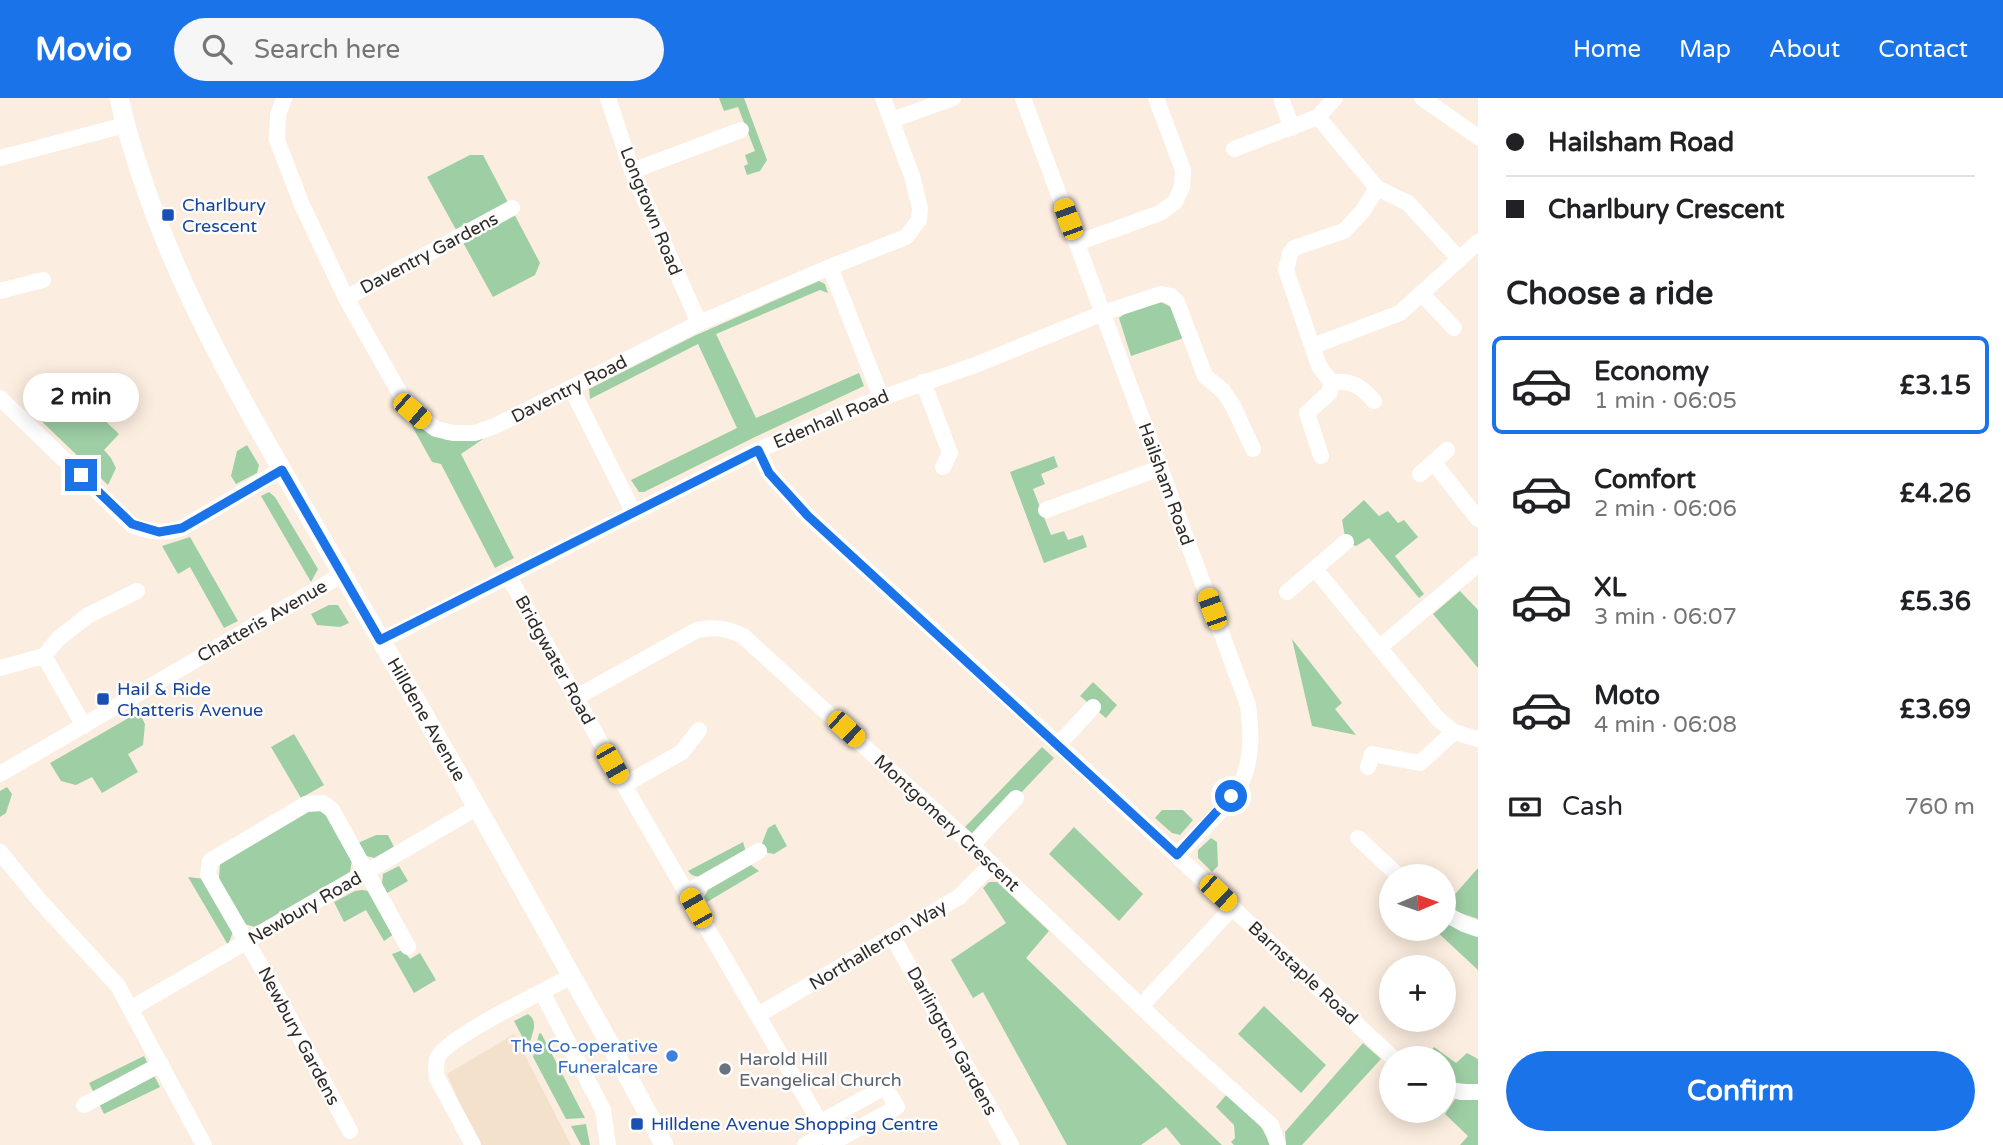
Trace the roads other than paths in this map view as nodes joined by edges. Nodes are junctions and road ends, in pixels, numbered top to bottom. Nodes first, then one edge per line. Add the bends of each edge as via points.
1 (119, 98) edge
2 (284, 98) edge
3 (608, 98) edge
4 (883, 98) edge
5 (953, 98) edge
6 (1023, 98) edge
7 (1156, 98) edge
8 (1281, 98) edge
9 (1335, 98) edge
10 (1422, 98) edge
11 (1318, 117) junction
12 (892, 120) junction
13 (125, 125) junction
14 (1292, 128) junction
15 (741, 130) dead end
16 (1478, 136) edge
17 (1234, 149) dead end
18 (0, 158) edge
19 (632, 171) junction
20 (1377, 188) junction
21 (512, 208) dead end
22 (1478, 242) edge
23 (1077, 243) junction
24 (1458, 259) junction
25 (830, 267) junction
26 (43, 279) dead end
27 (0, 291) edge
28 (1421, 293) junction
29 (346, 298) junction
30 (1103, 313) junction
31 (699, 323) junction
32 (1454, 328) dead end
33 (1313, 346) junction
34 (923, 382) junction
35 (1331, 382) junction
36 (571, 388) junction
37 (881, 397) junction
38 (0, 398) edge
39 (1374, 401) dead end
40 (1252, 449) dead end
41 (758, 450) junction
42 (1447, 450) dead end
43 (1321, 456) dead end
44 (1434, 463) junction
45 (943, 467) dead end
46 (1160, 468) junction
47 (282, 470) junction
48 (1420, 474) dead end
49 (1046, 510) dead end
50 (634, 513) junction
51 (1478, 519) edge
52 (1346, 542) dead end
53 (1478, 564) edge
54 (1315, 569) junction
55 (343, 574) junction
56 (508, 575) junction
57 (136, 591) dead end
58 (1287, 592) dead end
59 (380, 640) junction
60 (1380, 647) junction
61 (44, 656) junction
62 (0, 668) edge
63 (575, 698) junction
64 (1093, 707) dead end
65 (84, 726) junction
66 (699, 730) dead end
67 (1454, 732) junction
68 (1478, 739) edge
69 (1058, 745) junction
70 (1368, 767) dead end
71 (0, 774) edge
72 (624, 785) junction
73 (1016, 798) dead end
74 (478, 807) junction
75 (1357, 838) dead end
76 (972, 845) junction
77 (759, 851) dead end
78 (0, 852) edge
79 (1177, 855) junction
80 (992, 864) junction
81 (1386, 864) edge
82 (367, 873) junction
83 (687, 892) junction
84 (1233, 907) junction
85 (1456, 920) edge
86 (1478, 929) edge
87 (892, 936) junction
88 (247, 942) junction
89 (408, 947) dead end
90 (572, 976) junction
91 (542, 992) junction
92 (1141, 1006) junction
93 (132, 1008) junction
94 (758, 1016) junction
95 (1380, 1046) edge
96 (161, 1064) junction
97 (1456, 1091) edge
98 (1478, 1092) edge
99 (84, 1105) dead end
100 (350, 1130) dead end
101 (828, 1136) edge
102 (204, 1145) edge
103 (473, 1145) edge
104 (608, 1145) edge
105 (664, 1145) edge
106 (806, 1145) edge
107 (1012, 1145) edge
108 (1278, 1145) edge

1 - 13 street, Hilldene Avenue
2 - 29 street, Daventry Road via 277,140
3 - 19 street, Longtown Road
4 - 12 street, Daventry Road
5 - 12 street
6 - 23 street, Hailsham Road
7 - 23 street via 1183,170 1175,202 1160,213
8 - 14 street
9 - 11 street
10 - 16 street
11 - 14 street
11 - 20 street
12 - 25 street, Daventry Road via 918,197 919,220 906,237
13 - 18 street
13 - 47 street, Hilldene Avenue via 162,235 198,318
14 - 17 street
15 - 19 street
19 - 31 street, Longtown Road
20 - 24 street via 1408,203
20 - 33 street via 1344,231 1307,242 1290,254 1286,270
21 - 29 street, Daventry Gardens
22 - 24 street
23 - 30 street, Hailsham Road
24 - 28 street
25 - 31 street, Daventry Road
25 - 37 street
26 - 27 street
28 - 32 street
28 - 33 street via 1400,313
29 - 36 street, Daventry Road via 402,397 436,429 475,433
30 - 34 street, Edenhall Road
30 - 40 street, Edenhall Road via 1161,294 1174,298 1205,376 1233,406
30 - 46 street, Hailsham Road
31 - 36 street, Daventry Road
33 - 35 street
34 - 37 street, Edenhall Road
34 - 45 street via 950,453
35 - 39 street via 1360,386
35 - 43 street via 1330,393 1307,413
36 - 50 street
37 - 41 street, Edenhall Road
38 - 47 street via 132,524 144,530 182,528
41 - 50 street, Edenhall Road
41 - 69 street, Barnstaple Road via 769,473 808,516
42 - 44 street
44 - 48 street
44 - 51 street
46 - 49 street
46 - 79 street, Hailsham Road via 1248,705 1250,722 1242,782
47 - 55 street, Hilldene Avenue
50 - 56 street, Edenhall Road
52 - 54 street
53 - 60 street
54 - 58 street
54 - 60 street
55 - 59 street, Hilldene Avenue
55 - 65 street, Chatteris Avenue
56 - 59 street, Edenhall Road
56 - 63 street, Bridgwater Road
57 - 61 street via 87,616
59 - 74 street, Hilldene Avenue
60 - 67 street via 1438,719
61 - 62 street
61 - 65 street
63 - 72 street, Bridgwater Road
63 - 76 street, Montgomery Crescent via 690,633 728,629 751,642
64 - 69 street
65 - 71 street, Chatteris Avenue
66 - 72 street via 682,752
67 - 68 street
67 - 70 street via 1420,763 1372,754
69 - 79 street, Barnstaple Road
72 - 83 street, Bridgwater Road
73 - 76 street
74 - 82 street, Newbury Road
74 - 90 street, Hilldene Avenue
75 - 81 street
76 - 80 street, Montgomery Crescent
77 - 83 street
78 - 93 street via 118,986
79 - 84 street, Barnstaple Road
80 - 87 street, Northallerton Way via 959,897
80 - 92 street, Montgomery Crescent
82 - 88 street, Newbury Road
82 - 88 street, Newbury Gardens via 332,810 323,803 306,804 210,861 208,875
82 - 89 street
83 - 94 street, Bridgwater Road
84 - 92 street
84 - 95 street, Barnstaple Road
85 - 86 street
87 - 94 street, Northallerton Way
87 - 107 street, Darlington Gardens
88 - 93 street, Newbury Road
88 - 100 street, Newbury Gardens
90 - 91 street
90 - 105 street, Hilldene Avenue
91 - 103 street via 458,1038 438,1055 437,1078
91 - 104 street via 603,1110
92 - 108 street, Montgomery Crescent via 1271,1125
93 - 96 street
94 - 101 street, Bridgwater Road
96 - 99 street
96 - 102 street
97 - 98 street
101 - 106 street

